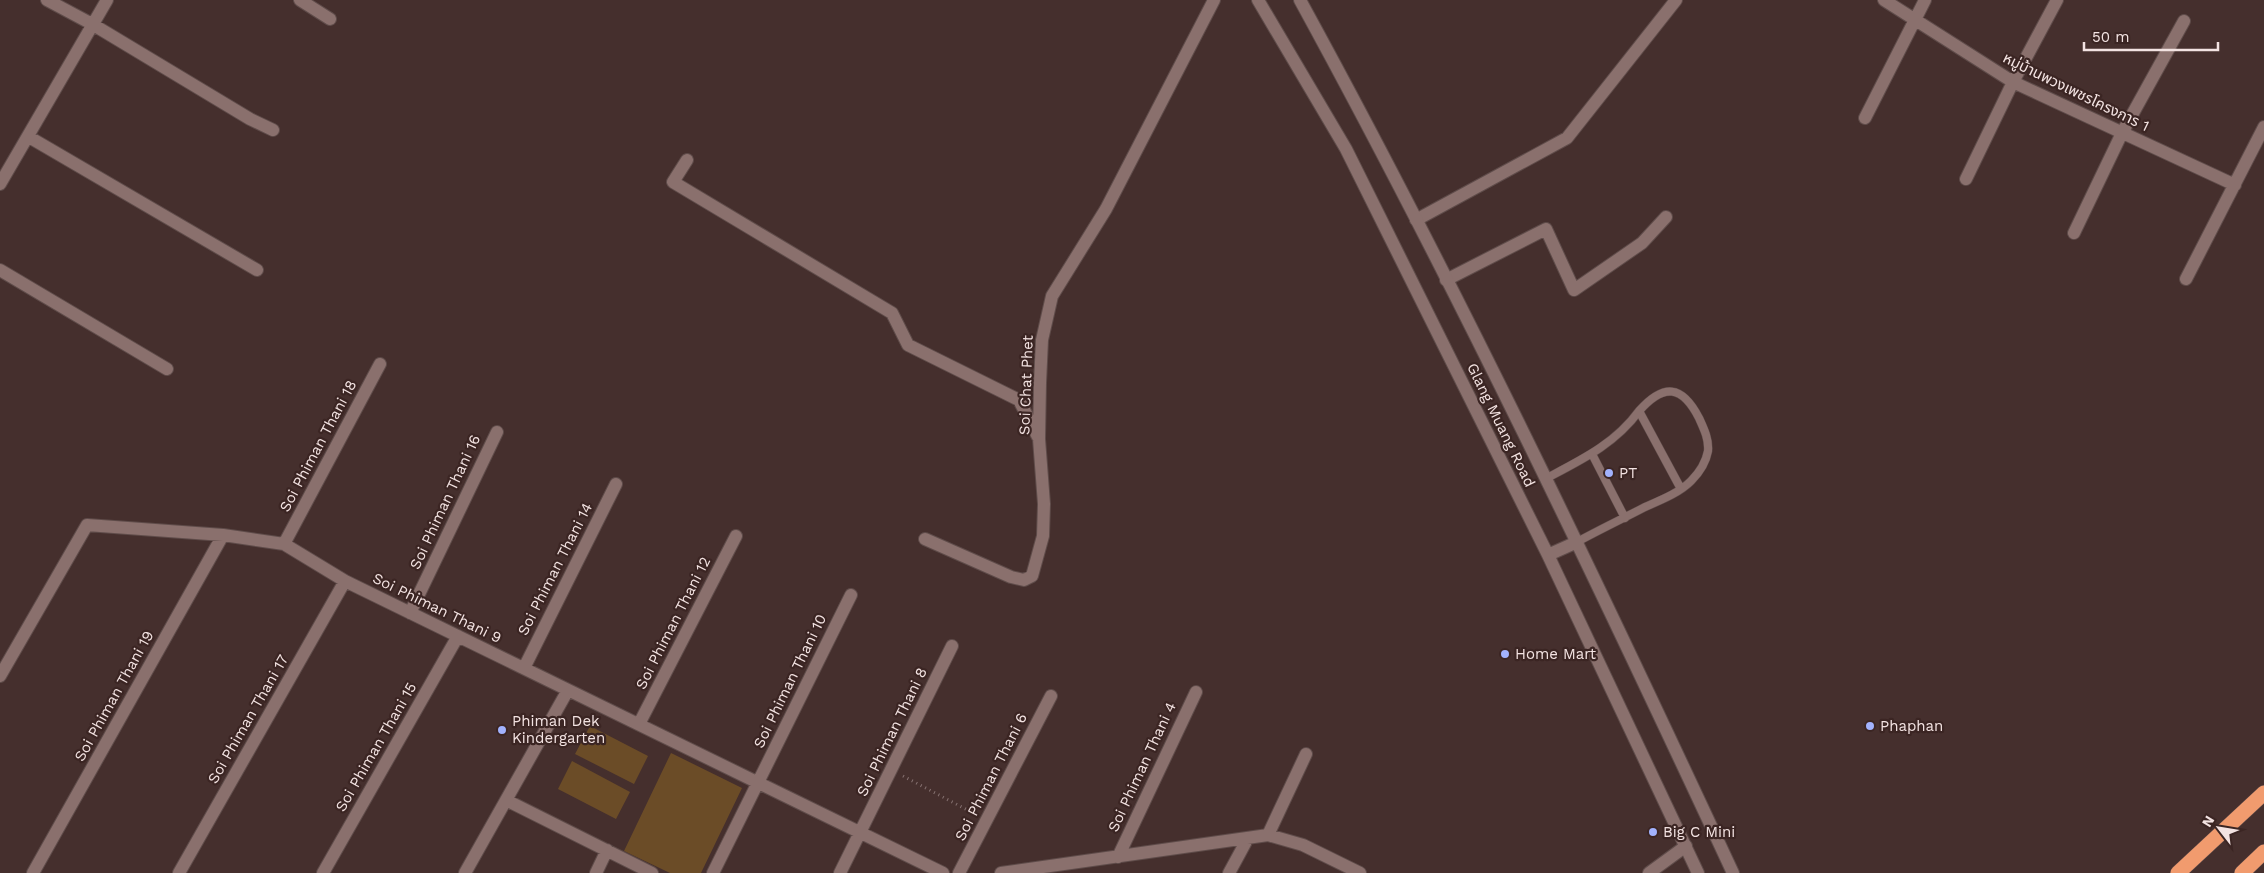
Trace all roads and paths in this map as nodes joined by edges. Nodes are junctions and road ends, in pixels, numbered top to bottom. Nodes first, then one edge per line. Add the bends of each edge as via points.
1 (47, 0) edge
2 (107, 0) edge
3 (300, 0) edge
4 (1214, 0) edge
5 (1258, 0) edge
6 (1300, 0) edge
7 (1676, 0) edge
8 (1884, 0) edge
9 (1925, 0) edge
10 (2057, 0) edge
11 (330, 19) dead end
12 (1914, 19) junction
13 (2184, 21) dead end
14 (92, 24) junction
15 (2013, 82) junction
16 (1865, 118) dead end
17 (2264, 127) edge
18 (273, 130) dead end
19 (2122, 133) junction
20 (29, 136) junction
21 (687, 160) dead end
22 (1966, 179) dead end
23 (0, 184) edge
24 (2235, 186) junction
25 (1666, 217) dead end
26 (1416, 220) junction
27 (2074, 232) dead end
28 (0, 270) edge
29 (257, 270) dead end
30 (2186, 279) dead end
31 (1446, 280) junction
32 (380, 364) dead end
33 (167, 369) dead end
34 (1639, 411) junction
35 (497, 432) dead end
36 (1039, 439) junction
37 (1592, 454) junction
38 (1545, 479) junction
39 (616, 484) dead end
40 (1681, 490) junction
41 (1625, 518) junction
42 (224, 535) junction
43 (736, 536) dead end
44 (925, 539) dead end
45 (1577, 542) junction
46 (284, 544) junction
47 (1548, 556) junction
48 (344, 581) junction
49 (851, 595) dead end
50 (410, 613) junction
51 (458, 636) junction
52 (952, 646) dead end
53 (524, 668) junction
54 (0, 676) edge
55 (568, 690) junction
56 (1196, 692) dead end
57 (1051, 696) dead end
58 (639, 724) junction
59 (1306, 754) dead end
60 (891, 770) junction
61 (758, 782) junction
62 (2264, 794) edge
63 (506, 800) junction
64 (987, 820) junction
65 (860, 832) junction
66 (1268, 835) junction
67 (1248, 838) junction
68 (1686, 846) junction
69 (607, 850) junction
70 (2264, 852) edge
71 (1118, 857) junction
72 (1095, 860) junction
73 (33, 873) edge
74 (179, 873) edge
75 (322, 873) edge
76 (465, 873) edge
77 (596, 873) edge
78 (652, 873) edge
79 (713, 873) edge
80 (840, 873) edge
81 (943, 873) edge
82 (959, 873) edge
83 (1001, 873) edge
84 (1088, 873) edge
85 (1229, 873) edge
86 (1360, 873) edge
87 (1649, 873) edge
88 (1698, 873) edge
89 (1733, 873) edge
90 (2178, 873) edge
91 (2242, 873) edge

1 - 14 street
2 - 14 street
3 - 11 street
4 - 36 street, Soi Chat Phet via 1106,209 1052,296 1042,340
5 - 47 street, Glang Muang Road via 1346,149
6 - 26 street, Glang Muang Road
7 - 26 street via 1567,138
8 - 12 street, หมู่บ้านพวงเพชรโครงการ 1
9 - 12 street
10 - 15 street
12 - 15 street, หมู่บ้านพวงเพชรโครงการ 1
12 - 16 street
13 - 19 street
14 - 18 street
14 - 20 street
15 - 19 street, หมู่บ้านพวงเพชรโครงการ 1
15 - 22 street
17 - 24 street
19 - 24 street, หมู่บ้านพวงเพชรโครงการ 1
19 - 27 street
20 - 23 street
20 - 29 street
21 - 36 street via 673,182 892,313 908,345 1019,400
24 - 30 street
25 - 31 street via 1642,243 1574,290 1546,229
26 - 31 street, Glang Muang Road
28 - 33 street
31 - 38 street, Glang Muang Road
32 - 46 street, Soi Phiman Thani 18
34 - 37 lane via 1615,438
34 - 40 lane
34 - 40 lane via 1656,395 1671,390 1686,397 1698,416 1705,431 1708,452 1699,471
35 - 50 street, Soi Phiman Thani 16
36 - 44 street, Soi Chat Phet via 1043,536 1032,576 1024,580 1011,577
37 - 38 lane
37 - 41 lane
38 - 45 street, Glang Muang Road
39 - 53 street, Soi Phiman Thani 14
40 - 41 lane
41 - 45 lane
42 - 46 street, Soi Phiman Thani 9
42 - 54 street, Soi Phiman Thani 9 via 87,525
42 - 73 street, Soi Phiman Thani 19
43 - 58 street, Soi Phiman Thani 12
45 - 47 street
45 - 89 street, Glang Muang Road
46 - 48 street, Soi Phiman Thani 9
47 - 68 street, Glang Muang Road
48 - 50 street, Soi Phiman Thani 9
48 - 74 street, Soi Phiman Thani 17
49 - 61 street, Soi Phiman Thani 10
50 - 51 street, Soi Phiman Thani 9
51 - 53 street, Soi Phiman Thani 9
51 - 75 street, Soi Phiman Thani 15
52 - 60 street, Soi Phiman Thani 8
53 - 55 street, Soi Phiman Thani 9
55 - 58 street, Soi Phiman Thani 9
55 - 63 street
56 - 71 street, Soi Phiman Thani 4
57 - 64 street, Soi Phiman Thani 6
58 - 61 street, Soi Phiman Thani 9
59 - 66 street
60 - 64 path
60 - 65 street, Soi Phiman Thani 8
61 - 65 street, Soi Phiman Thani 9
61 - 79 street, Soi Phiman Thani 10
62 - 90 highway
63 - 69 street
63 - 76 street
64 - 82 street, Soi Phiman Thani 6
65 - 80 street, Soi Phiman Thani 8
65 - 81 street, Soi Phiman Thani 9
66 - 67 street
66 - 86 street via 1303,844
67 - 71 street
67 - 85 street
68 - 87 street
68 - 88 street, Glang Muang Road
69 - 77 street
69 - 78 street
70 - 91 highway
71 - 72 street
72 - 83 street
72 - 84 street

